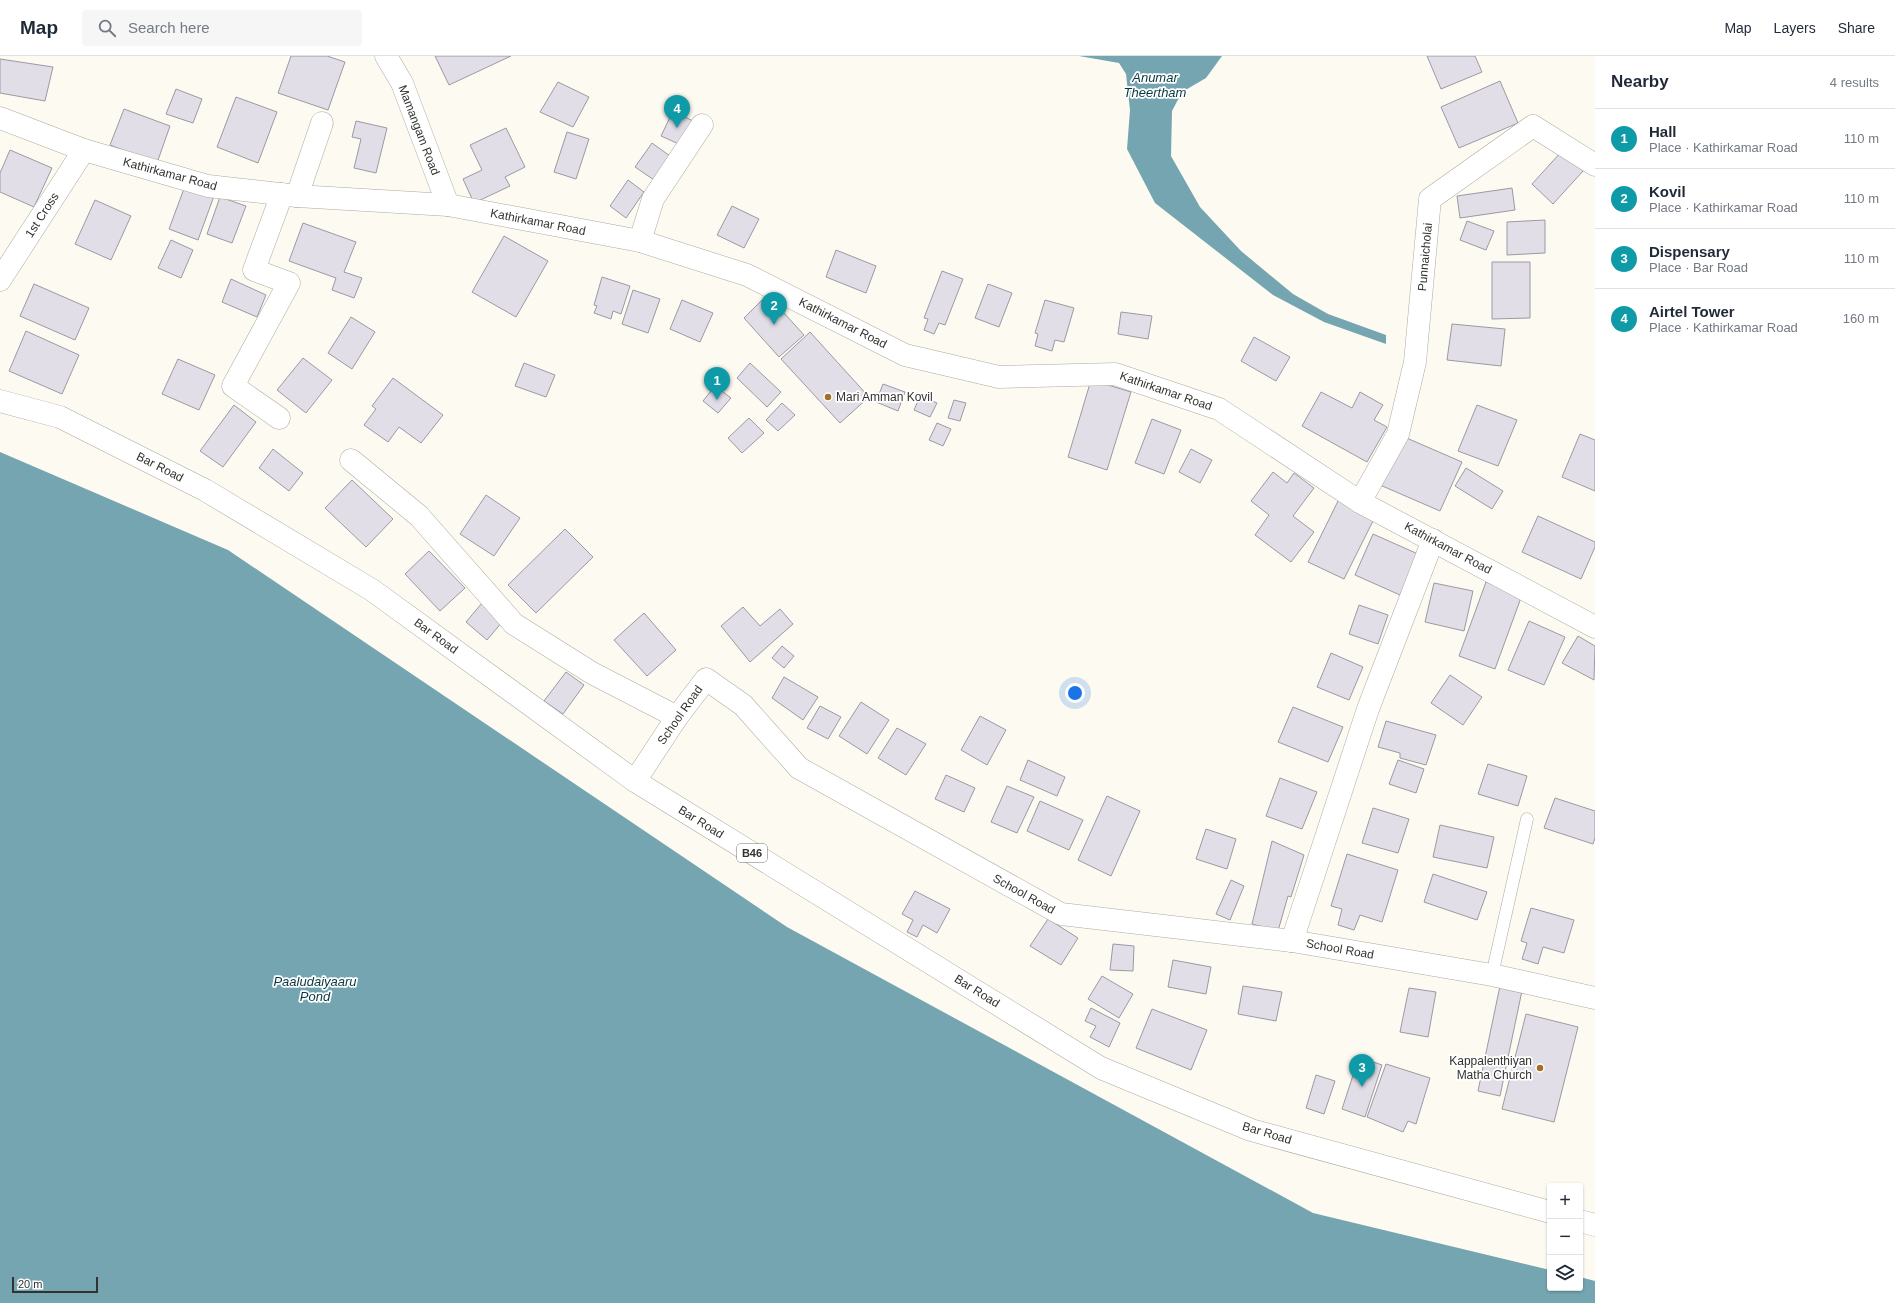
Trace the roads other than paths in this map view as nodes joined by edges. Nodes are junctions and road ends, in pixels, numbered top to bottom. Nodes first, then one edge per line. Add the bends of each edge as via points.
1 (386, 56) edge
2 (0, 118) edge
3 (322, 122) dead end
4 (702, 125) dead end
5 (84, 150) junction
6 (1595, 165) edge
7 (289, 195) junction
8 (448, 205) junction
9 (640, 241) junction
10 (0, 280) edge
11 (0, 401) edge
12 (280, 418) dead end
13 (351, 460) dead end
14 (1360, 502) junction
15 (1433, 540) junction
16 (1595, 627) edge
17 (677, 717) junction
18 (635, 781) junction
19 (1527, 819) dead end
20 (1292, 941) junction
21 (1492, 975) junction
22 (1595, 998) edge
23 (1547, 1211) edge
24 (1583, 1222) edge
25 (1595, 1225) edge

1 - 8 street, Mamangam Road via 402,83
2 - 5 street, Kathirkamar Road
3 - 7 street
4 - 9 street via 653,198
5 - 7 street, Kathirkamar Road via 208,186
5 - 10 street, 1st Cross
6 - 14 street, Punnaicholai via 1533,126 1430,199 1415,362 1398,434
7 - 8 street, Kathirkamar Road
7 - 12 street via 254,270 289,283 233,386
8 - 9 street, Kathirkamar Road
9 - 14 street, Kathirkamar Road via 747,275 905,355 999,377 1115,374 1219,409
11 - 18 street, Bar Road / B46 via 60,417 218,498 372,590
13 - 17 street via 419,516 514,624 592,673
14 - 15 street, Kathirkamar Road
15 - 16 street, Kathirkamar Road
15 - 20 street via 1368,709
17 - 18 street, School Road
17 - 20 street, School Road via 706,679 743,705 799,768 1061,914
18 - 23 street, Bar Road / B46 via 1101,1068 1251,1130
19 - 21 lane
20 - 21 street, School Road
21 - 22 street, School Road
24 - 25 street

